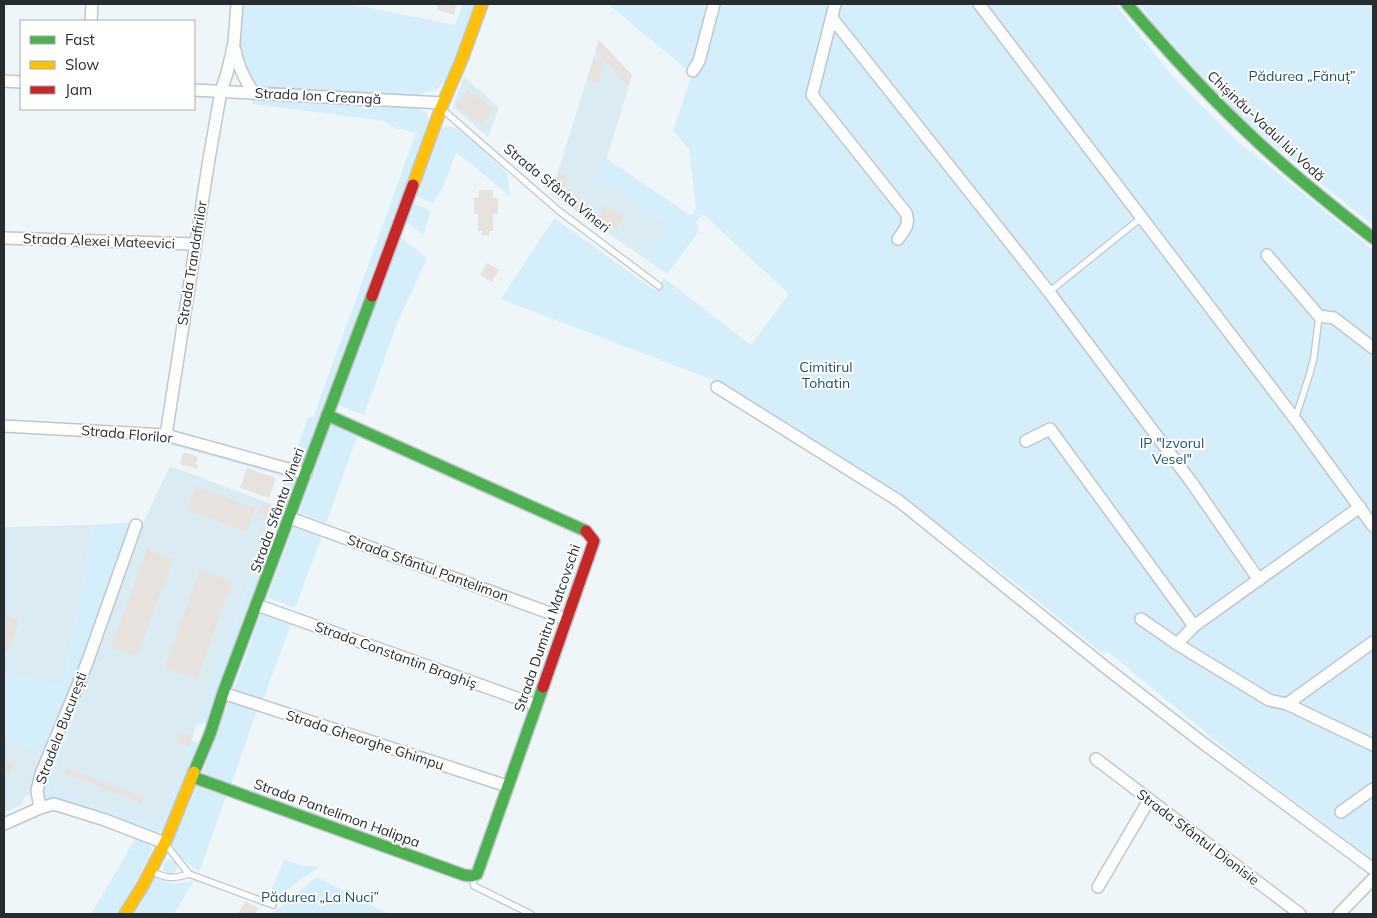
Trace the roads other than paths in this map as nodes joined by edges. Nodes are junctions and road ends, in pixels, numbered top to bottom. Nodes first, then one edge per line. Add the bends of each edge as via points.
1 (92, 4) edge
2 (237, 4) edge
3 (482, 4) edge
4 (714, 4) edge
5 (835, 4) edge
6 (979, 4) edge
7 (1128, 4) edge
8 (832, 18) junction
9 (91, 20) edge
10 (234, 43) junction
11 (693, 71) dead end
12 (4, 81) edge
13 (20, 82) edge
14 (195, 90) edge
15 (220, 91) junction
16 (254, 93) junction
17 (442, 105) junction
18 (1141, 218) junction
19 (4, 238) edge
20 (898, 238) dead end
21 (1373, 238) edge
22 (195, 244) junction
23 (1267, 255) dead end
24 (659, 286) dead end
25 (1049, 292) junction
26 (1319, 316) junction
27 (1373, 348) edge
28 (718, 387) dead end
29 (328, 414) junction
30 (1295, 419) junction
31 (4, 426) edge
32 (166, 435) junction
33 (1026, 441) dead end
34 (306, 474) junction
35 (1360, 507) junction
36 (290, 518) junction
37 (136, 525) dead end
38 (1373, 526) edge
39 (1259, 580) junction
40 (257, 605) junction
41 (566, 619) junction
42 (1141, 619) dead end
43 (1194, 626) junction
44 (1373, 642) edge
45 (1176, 644) junction
46 (223, 693) junction
47 (1287, 704) junction
48 (536, 705) junction
49 (1373, 745) edge
50 (1096, 759) dead end
51 (193, 777) junction
52 (508, 786) junction
53 (1373, 789) edge
54 (1149, 800) junction
55 (40, 808) junction
56 (1341, 812) dead end
57 (4, 824) edge
58 (165, 843) junction
59 (1373, 869) edge
60 (151, 871) junction
61 (189, 874) junction
62 (472, 876) junction
63 (1373, 879) edge
64 (1098, 887) dead end
65 (273, 905) dead end
66 (125, 914) edge
67 (531, 914) edge
68 (1300, 914) edge
69 (1339, 914) edge

1 - 9 street
2 - 10 street
3 - 17 street, Strada Sfânta Vineri
4 - 11 street via 700,61
5 - 8 street
6 - 18 street
7 - 21 street, Chișinău-Vadul lui Vodă via 1233,120 1324,200
8 - 20 street via 812,95 906,213 906,229
8 - 25 street
10 - 15 street, Strada Trandafirilor
10 - 16 street via 238,67
12 - 13 street
14 - 15 street, Strada Ion Creangă
15 - 16 street, Strada Ion Creangă
15 - 22 street, Strada Trandafirilor
16 - 17 street, Strada Ion Creangă
17 - 24 lane, Strada Sfânta Vineri via 559,211
17 - 29 street, Strada Sfânta Vineri
18 - 25 lane
18 - 30 street
19 - 22 street, Strada Alexei Mateevici
22 - 32 street, Strada Trandafirilor
23 - 26 street
25 - 39 street via 1192,483
26 - 27 street via 1334,318
26 - 30 lane via 1314,357
28 - 59 street via 899,501 1105,667
29 - 34 street, Strada Sfânta Vineri
29 - 41 street, Strada Dumitru Matcovschi via 585,530 594,541
30 - 35 street
31 - 32 street, Strada Florilor
32 - 34 street, Strada Florilor
33 - 43 street via 1050,430
34 - 36 street, Strada Sfânta Vineri
35 - 38 street
35 - 39 street
36 - 40 street, Strada Sfânta Vineri
36 - 41 street, Strada Sfântul Pantelimon
37 - 55 street, Stradela București via 41,774 37,791
39 - 43 street
40 - 46 street, Strada Sfânta Vineri
40 - 48 street, Strada Constantin Braghiş
41 - 48 street, Strada Dumitru Matcovschi
42 - 45 street
43 - 45 street
44 - 47 street
45 - 47 street via 1269,700
46 - 51 street, Strada Sfânta Vineri
46 - 52 street, Strada Gheorghe Ghimpu
47 - 49 street
48 - 52 street, Strada Dumitru Matcovschi
50 - 54 street, Strada Sfântul Dionisie
51 - 58 street, Strada Sfânta Vineri
51 - 62 street, Strada Pantelimon Halippa
52 - 62 street, Strada Dumitru Matcovschi via 477,874
53 - 56 street
54 - 64 street
54 - 68 street, Strada Sfântul Dionisie
55 - 57 street
55 - 58 street, Stradela București via 54,804
58 - 60 street, Strada Sfânta Vineri
58 - 61 lane
60 - 61 lane via 165,878
60 - 66 street, Strada Sfânta Vineri
61 - 65 lane
62 - 67 lane via 474,886
63 - 69 street

